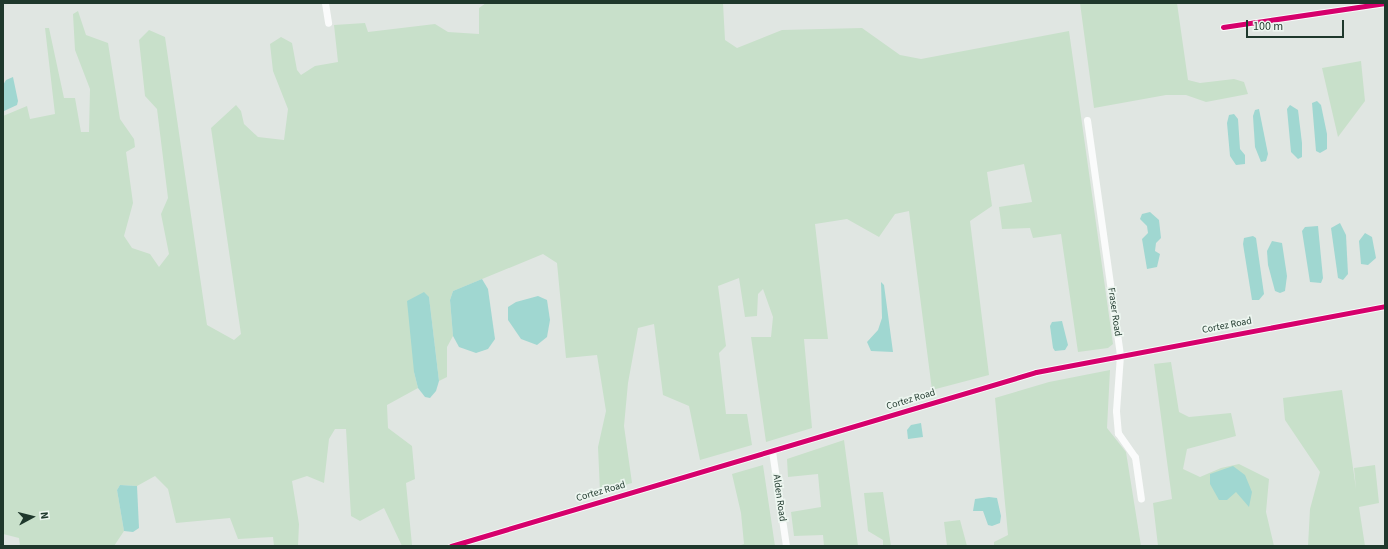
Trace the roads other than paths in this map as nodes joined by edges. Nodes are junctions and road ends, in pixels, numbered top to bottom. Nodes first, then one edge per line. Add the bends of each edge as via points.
1 (325, 3) edge
2 (1385, 3) edge
3 (328, 23) dead end
4 (1223, 27) dead end
5 (1087, 120) dead end
6 (1385, 306) edge
7 (1120, 355) junction
8 (772, 451) junction
9 (1141, 499) dead end
10 (451, 546) edge
11 (786, 546) edge

1 - 3 street
2 - 4 street
5 - 7 street, Fraser Road
6 - 7 street, Cortez Road
7 - 8 street, Cortez Road via 1036,372
7 - 9 street, Fraser Road via 1116,404 1118,432 1135,456
8 - 10 street, Cortez Road
8 - 11 street, Alden Road

